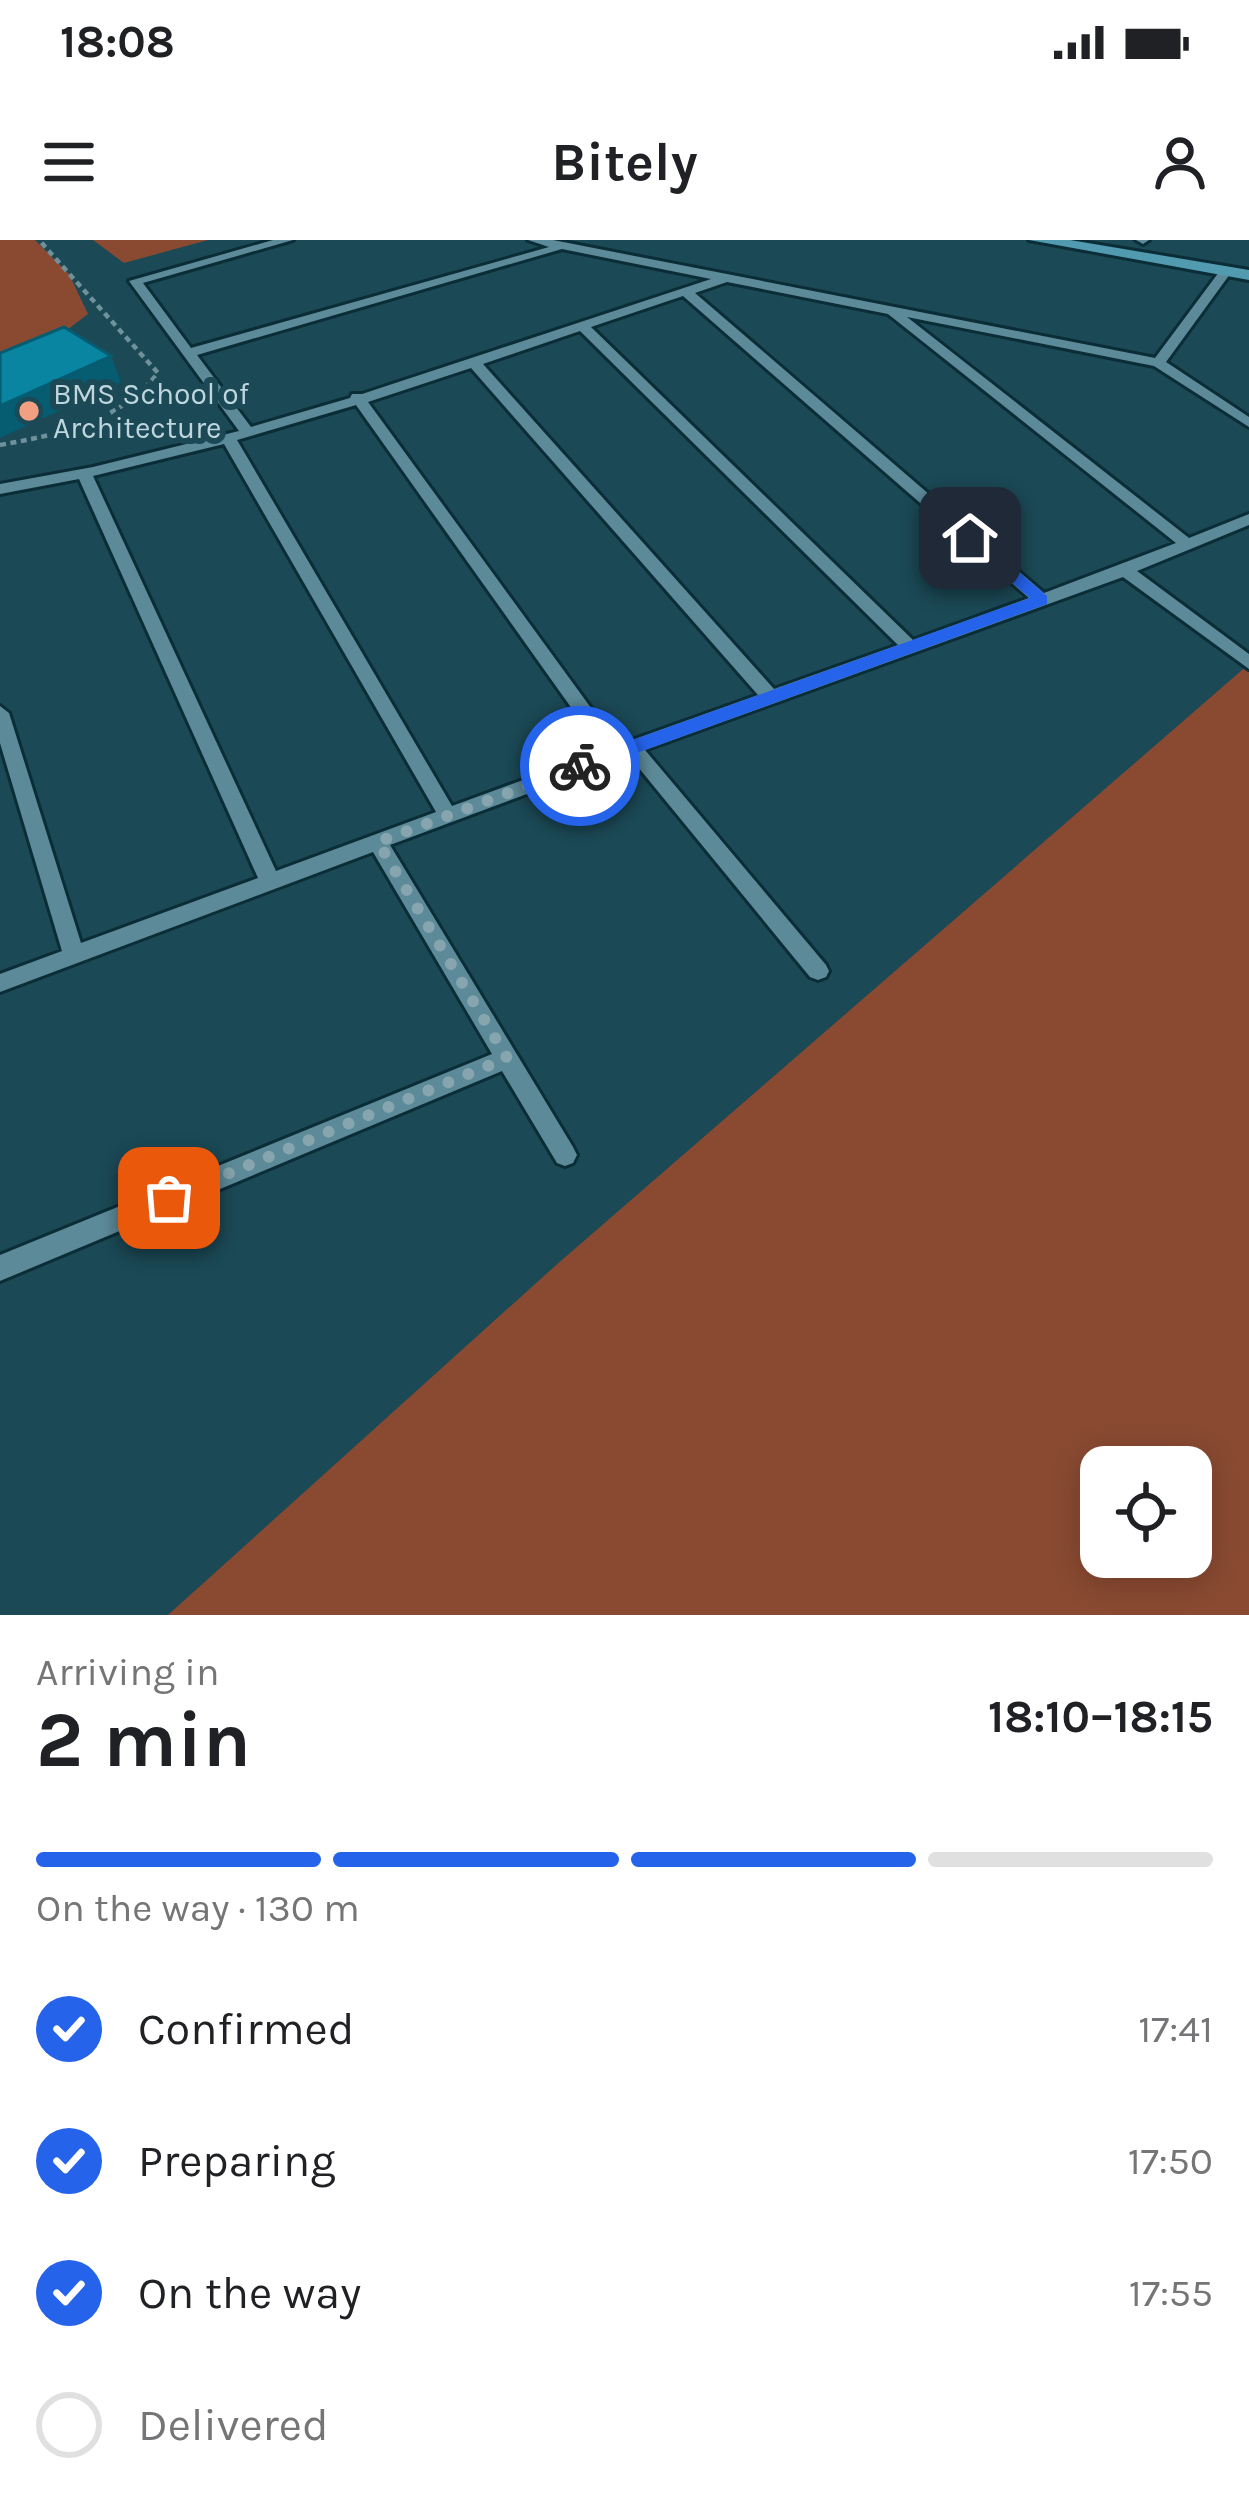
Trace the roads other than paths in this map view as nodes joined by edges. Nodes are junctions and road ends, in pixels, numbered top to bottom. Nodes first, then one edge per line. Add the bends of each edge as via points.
1 (287, 240) edge
2 (534, 240) edge
3 (1038, 240) edge
4 (1142, 240) edge
5 (565, 246) junction
6 (1249, 257) edge
7 (1226, 271) junction
8 (1249, 275) edge
9 (726, 278) junction
10 (685, 291) junction
11 (889, 310) junction
12 (581, 325) junction
13 (188, 353) junction
14 (472, 360) junction
15 (1158, 363) junction
16 (357, 397) junction
17 (1249, 423) edge
18 (238, 435) junction
19 (85, 475) junction
20 (0, 489) edge
21 (1249, 519) edge
22 (1190, 546) junction
23 (1125, 570) junction
24 (1042, 600) junction
25 (910, 647) junction
26 (1249, 663) edge
27 (770, 697) junction
28 (0, 713) edge
29 (623, 750) junction
30 (448, 816) junction
31 (378, 842) junction
32 (271, 883) junction
33 (76, 957) junction
34 (818, 971) dead end
35 (0, 983) edge
36 (507, 1058) junction
37 (565, 1155) dead end
38 (0, 1268) edge

1 - 13 street via 135,281
2 - 5 street
3 - 7 main road
4 - 6 main road
5 - 9 street
5 - 13 street
7 - 8 main road
7 - 15 street
9 - 10 street
9 - 11 street
10 - 12 street
10 - 24 street
11 - 15 street
11 - 22 street
12 - 14 street
12 - 25 street
13 - 18 street
14 - 16 street
14 - 27 street
15 - 17 street
16 - 18 street
16 - 29 street
18 - 19 street
18 - 30 street
19 - 20 street
19 - 32 street
21 - 22 street
22 - 23 street
23 - 24 street
23 - 26 street
24 - 25 street
25 - 27 street
27 - 29 street
28 - 33 street
29 - 30 street
29 - 34 street
30 - 31 street
31 - 32 street
31 - 36 street
32 - 33 street
33 - 35 street
36 - 37 street
36 - 38 street

